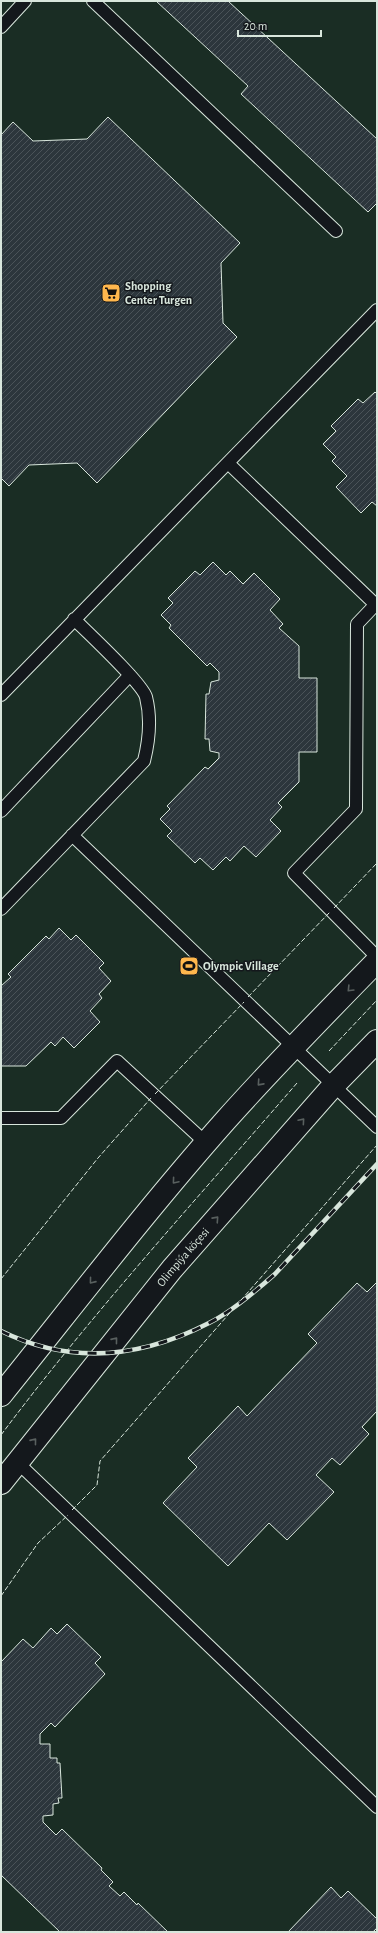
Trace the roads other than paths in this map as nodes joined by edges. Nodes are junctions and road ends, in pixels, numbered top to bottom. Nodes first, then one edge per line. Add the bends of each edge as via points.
1 (25, 1) edge
2 (93, 1) edge
3 (1, 27) edge
4 (336, 231) dead end
5 (377, 310) edge
6 (228, 462) junction
7 (377, 604) edge
8 (74, 619) junction
9 (130, 675) junction
10 (1, 695) edge
11 (1, 811) edge
12 (72, 835) junction
13 (1, 909) edge
14 (377, 957) edge
15 (377, 961) edge
16 (377, 1041) edge
17 (294, 1046) junction
18 (333, 1086) junction
19 (1, 1118) edge
20 (377, 1127) edge
21 (206, 1143) junction
22 (1, 1395) edge
23 (17, 1462) junction
24 (1, 1483) edge
25 (377, 1807) edge

1 - 3 lane
2 - 4 lane
5 - 6 lane
6 - 7 lane
6 - 8 lane
7 - 14 lane via 357,624 356,809 294,873
8 - 9 lane
8 - 10 lane
9 - 11 lane
9 - 12 lane via 146,696 148,745 144,761
12 - 13 lane
12 - 17 lane
15 -> 17 street
16 - 18 street, Olimpiýa köçesi
17 - 18 lane
17 -> 21 street
18 - 20 lane
23 -> 18 street, Olimpiýa köçesi via 172,1269
19 - 21 lane via 61,1118 117,1061
21 -> 22 street
23 - 24 street, Olimpiýa köçesi
23 - 25 lane

